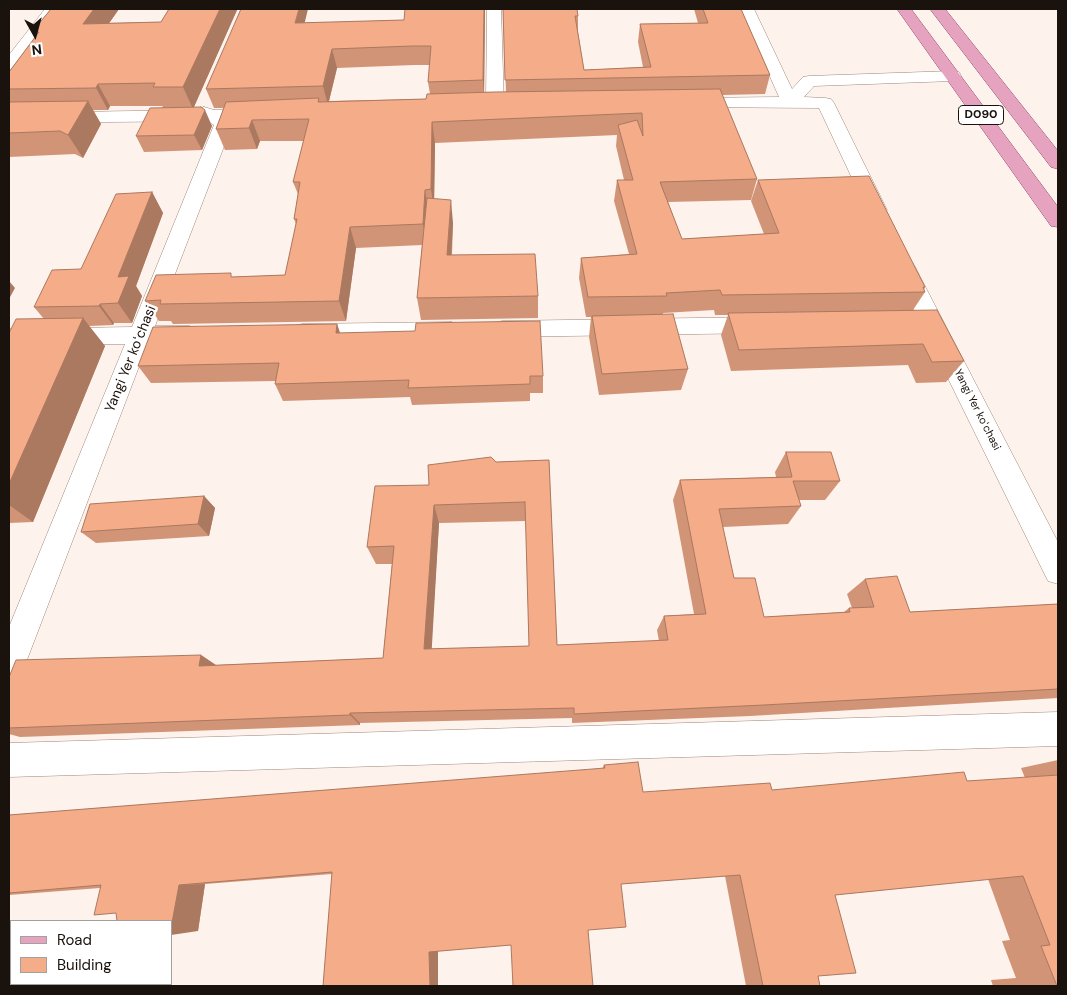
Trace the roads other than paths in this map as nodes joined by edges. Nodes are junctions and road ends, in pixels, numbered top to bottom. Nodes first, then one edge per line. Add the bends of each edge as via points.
1 (52, 9) edge
2 (494, 9) edge
3 (747, 9) edge
4 (904, 9) edge
5 (937, 9) edge
6 (9, 65) edge
7 (953, 76) junction
8 (790, 102) junction
9 (672, 104) edge
10 (211, 105) junction
11 (495, 106) junction
12 (514, 106) edge
13 (475, 107) edge
14 (280, 114) edge
15 (9, 118) edge
16 (1058, 163) edge
17 (1058, 221) edge
18 (784, 325) edge
19 (279, 332) edge
20 (210, 334) edge
21 (140, 335) junction
22 (9, 337) edge
23 (1058, 571) edge
24 (9, 665) edge
25 (1058, 729) edge
26 (9, 760) edge

1 - 6 street
2 - 11 street
3 - 8 street
4 - 7 main road, D090
5 - 16 main road, D090
7 - 8 street via 809,81
7 - 17 main road, D090
8 - 9 street
8 - 23 street, Yangi Yer koʻchasi via 825,103 892,241 923,322
10 - 14 street
10 - 15 street
10 - 21 street, Yangi Yer koʻchasi via 224,123
11 - 12 street
11 - 13 street
18 - 19 street
20 - 21 street
21 - 22 street
21 - 24 street, Yangi Yer koʻchasi
25 - 26 street

